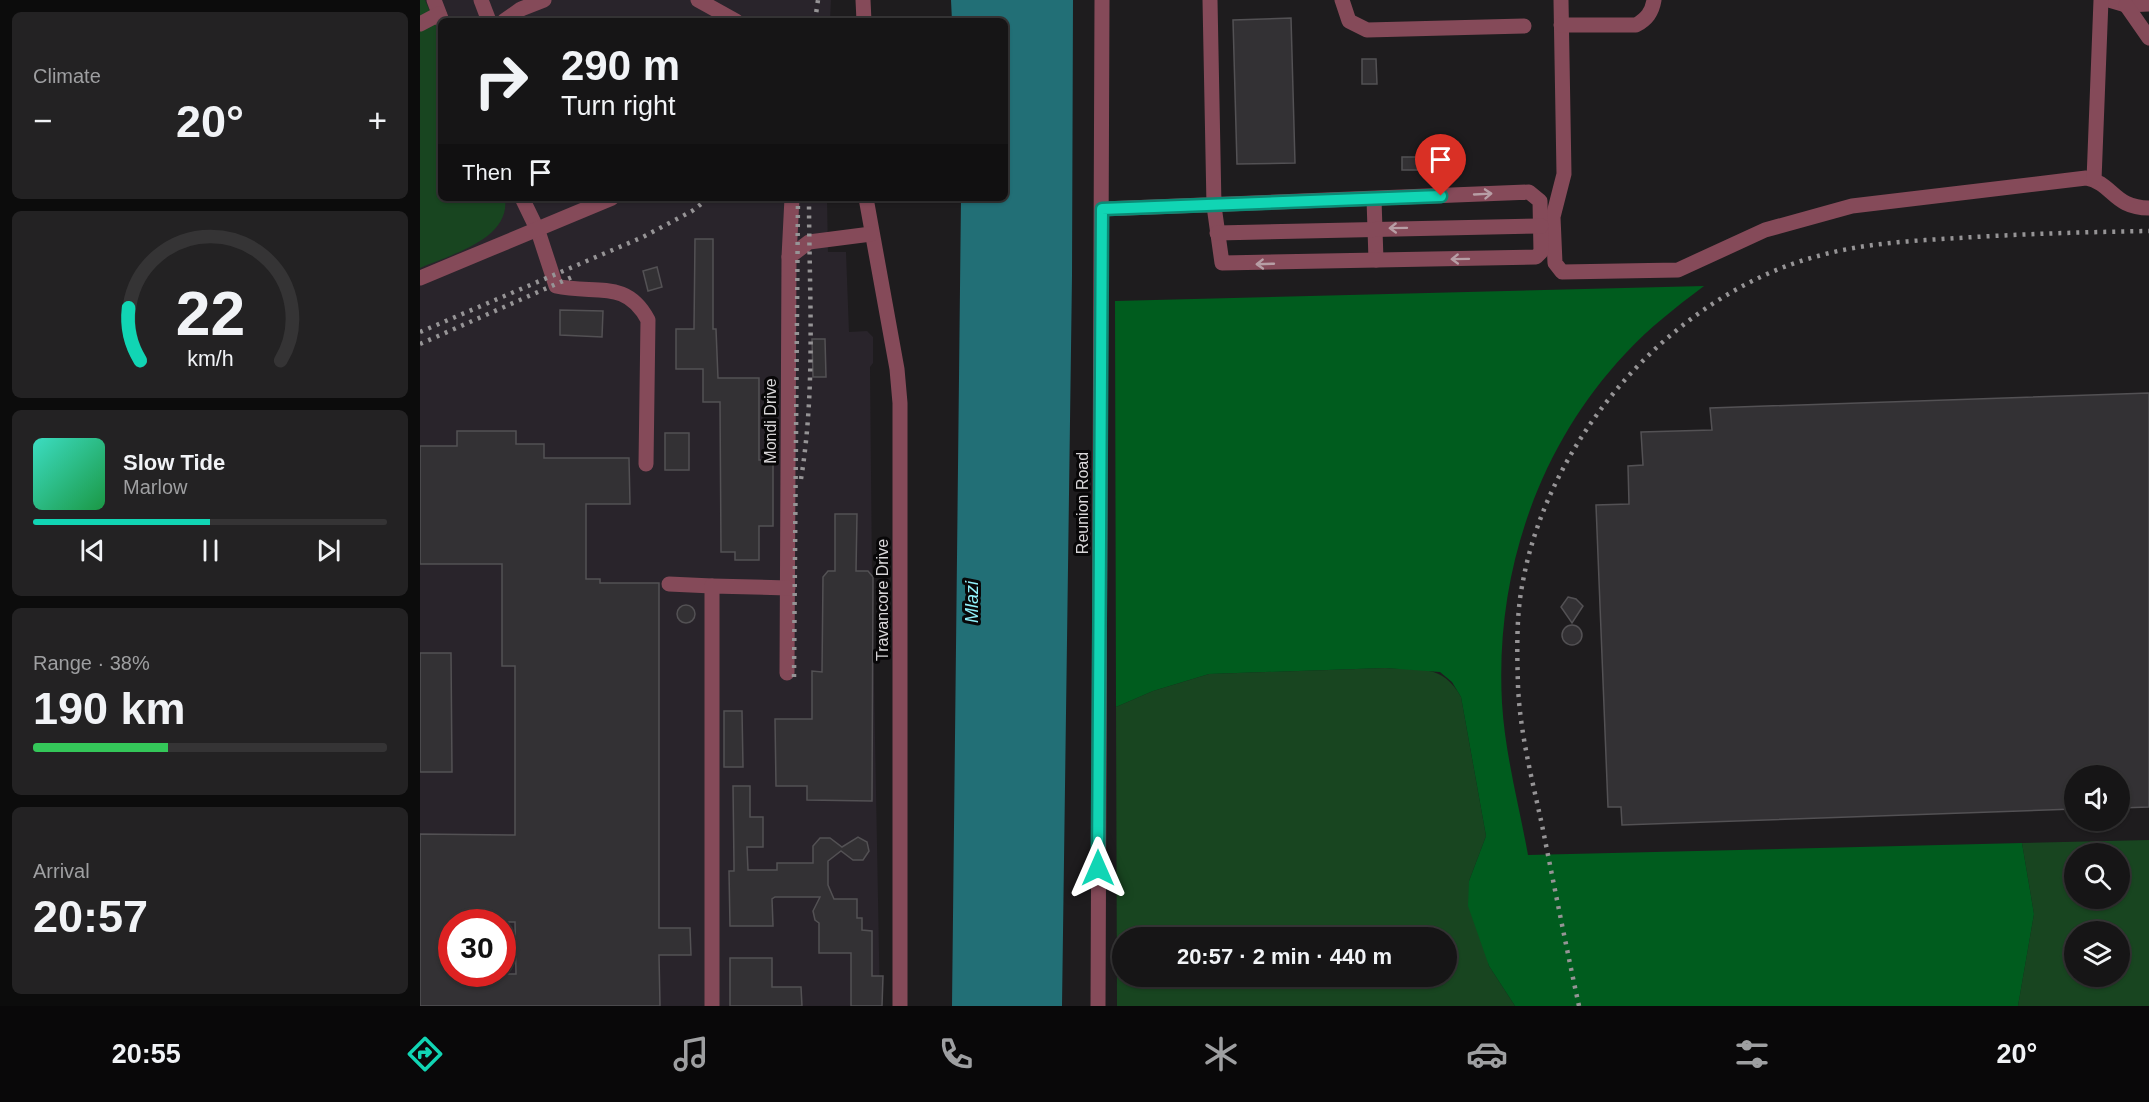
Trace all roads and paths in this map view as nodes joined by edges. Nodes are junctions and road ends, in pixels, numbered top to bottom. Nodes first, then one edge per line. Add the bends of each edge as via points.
1 (481, 0) edge
2 (698, 0) edge
3 (863, 0) edge
4 (1102, 0) edge
5 (1210, 0) edge
6 (1342, 0) edge
7 (1561, 0) edge
8 (1654, 0) edge
9 (2101, 0) edge
10 (2109, 0) edge
11 (539, 1) edge
12 (2149, 4) edge
13 (2126, 5) junction
14 (438, 12) edge
15 (488, 18) edge
16 (509, 18) edge
17 (731, 18) edge
18 (864, 18) edge
19 (420, 24) edge
20 (1561, 25) junction
21 (1524, 27) dead end
22 (2149, 38) edge
23 (2094, 180) junction
24 (1374, 199) junction
25 (523, 201) edge
26 (605, 201) edge
27 (792, 201) edge
28 (866, 201) edge
29 (1215, 206) junction
30 (2149, 208) edge
31 (1102, 209) junction
32 (1541, 226) junction
33 (1375, 228) junction
34 (538, 231) junction
35 (1217, 233) junction
36 (871, 234) junction
37 (789, 257) junction
38 (1376, 261) junction
39 (420, 278) edge
40 (646, 464) dead end
41 (669, 584) dead end
42 (712, 586) junction
43 (788, 588) junction
44 (787, 673) dead end
45 (712, 1006) edge
46 (900, 1006) edge
47 (1098, 1006) edge

1 - 15 street
2 - 17 street
3 - 18 street
4 - 31 street, Reunion Road
5 - 29 street
6 - 21 street via 1349,21 1367,30
7 - 20 street
8 - 20 street via 1652,11 1636,24
9 - 23 street
10 - 13 street
11 - 16 street
12 - 13 street
13 - 22 street
14 - 19 street
20 - 23 street via 1564,174 1553,217 1555,263 1562,272 1678,270 1765,230 1852,206
23 - 30 street via 2123,204
24 - 29 street
24 -> 32 street via 1529,192 1540,201
24 - 33 street
25 - 34 street
26 - 34 street
27 - 37 street, Mondi Drive
28 - 36 street, Travancore Drive
29 - 31 street
29 - 35 street
31 - 47 street, Reunion Road
32 -> 33 street
32 -> 38 street via 1541,252 1536,257
33 - 35 street
33 - 38 street
34 - 39 street
34 - 40 street via 556,285 627,294 648,320
38 -> 35 street via 1228,265 1220,261
36 - 37 street via 809,243
36 - 46 street, Travancore Drive via 882,279 900,403
37 - 43 street, Mondi Drive
41 - 42 street
42 - 43 street
42 - 45 street
43 - 44 street, Mondi Drive

